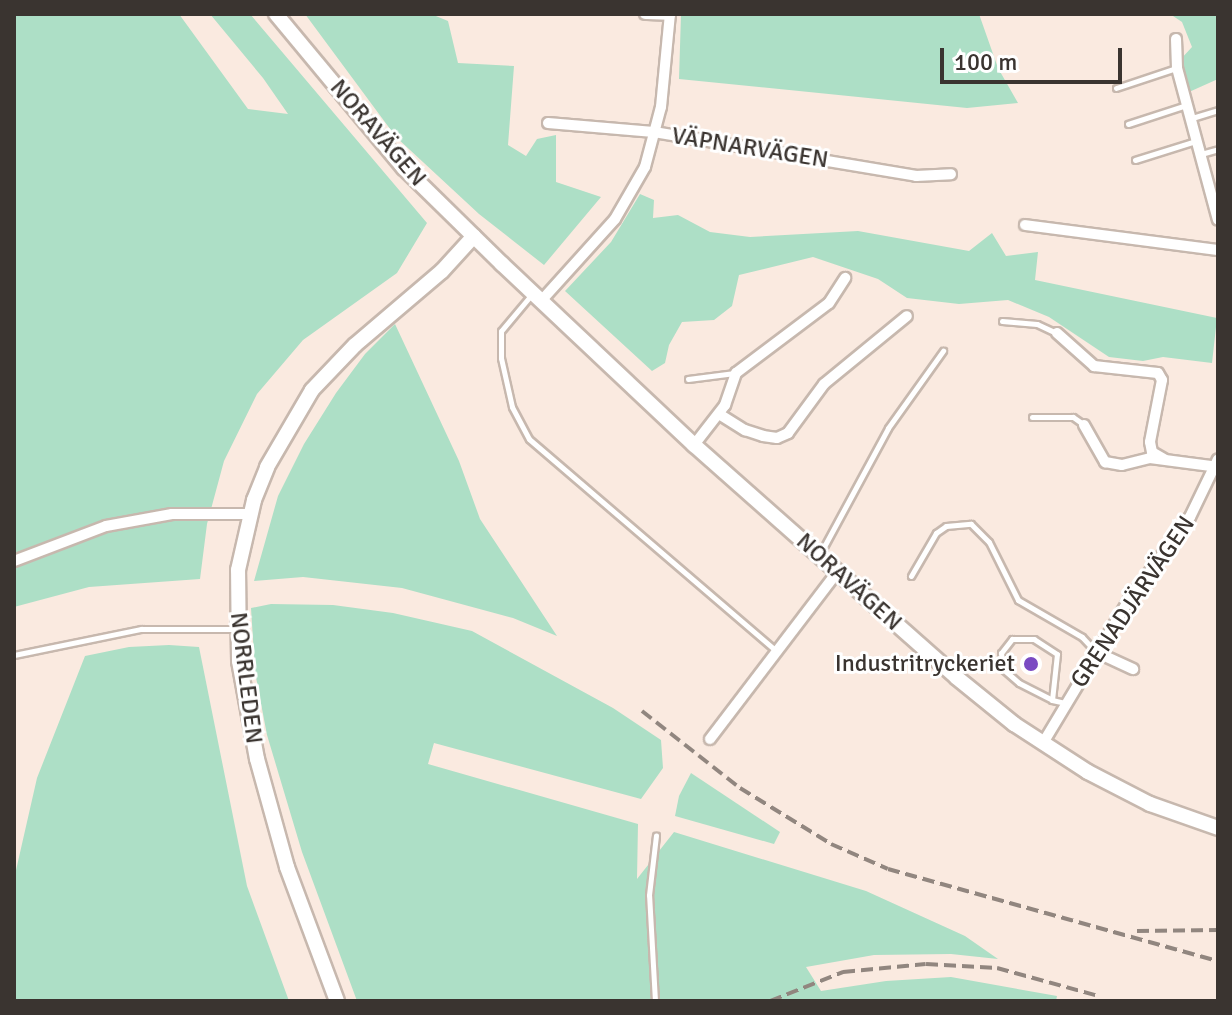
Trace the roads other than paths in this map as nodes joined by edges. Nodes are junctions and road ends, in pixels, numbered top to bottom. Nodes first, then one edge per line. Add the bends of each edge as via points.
1 (276, 14) edge
2 (645, 14) edge
3 (670, 14) edge
4 (1176, 39) dead end
5 (1177, 68) junction
6 (1116, 88) dead end
7 (1187, 104) junction
8 (1218, 110) edge
9 (1192, 118) junction
10 (548, 123) dead end
11 (1128, 124) dead end
12 (654, 132) junction
13 (1197, 140) junction
14 (1218, 149) edge
15 (1201, 154) junction
16 (1135, 160) dead end
17 (951, 174) dead end
18 (1214, 187) edge
19 (1218, 220) edge
20 (1025, 225) dead end
21 (474, 236) junction
22 (1218, 250) edge
23 (845, 278) dead end
24 (537, 297) junction
25 (907, 316) dead end
26 (1002, 321) dead end
27 (1057, 333) joint
28 (943, 351) dead end
29 (736, 373) junction
30 (688, 379) dead end
31 (719, 414) junction
32 (1032, 417) dead end
33 (1084, 425) joint
34 (694, 445) junction
35 (1164, 459) junction
36 (1217, 465) edge
37 (250, 514) junction
38 (819, 555) junction
39 (14, 561) edge
40 (838, 571) junction
41 (911, 576) dead end
42 (236, 629) junction
43 (775, 650) junction
44 (1096, 652) junction
45 (14, 655) edge
46 (1133, 669) dead end
47 (1052, 700) junction
48 (1066, 703) junction
49 (710, 739) dead end
50 (1043, 743) junction
51 (1218, 828) edge
52 (656, 835) dead end
53 (337, 1001) edge
54 (655, 1001) edge

1 - 21 street, NORAVÄGEN via 404,168
2 - 3 street
3 - 12 street via 666,74
4 - 5 street
5 - 6 lane
5 - 7 street
7 - 9 street
7 - 11 lane
8 - 9 lane
9 - 13 street
10 - 12 street, VÄPNARVÄGEN
12 - 17 street, VÄPNARVÄGEN via 916,176
12 - 24 street via 645,167 615,219
13 - 15 street
13 - 16 lane
14 - 15 lane
15 - 18 street
18 - 19 street
20 - 22 street
21 - 24 street, NORAVÄGEN
21 - 37 street, NORRLEDEN via 312,390 273,454
23 - 29 street via 829,303
24 - 34 street, NORAVÄGEN
24 - 43 lane via 501,331 512,407 529,439
25 - 31 street via 824,384 788,433 763,436
26 - 27 lane via 1037,324
27 - 35 street via 1094,366 1158,373 1162,380 1150,442 1152,452
28 - 38 lane via 888,428
29 - 30 lane
29 - 31 street
31 - 34 street
32 - 33 lane via 1073,417
33 - 35 street via 1105,462
34 - 38 street, NORAVÄGEN
35 - 36 street
36 - 44 street, GRENADJÄRVÄGEN via 1190,517
37 - 39 street via 172,514 106,526
37 - 42 street, NORRLEDEN via 238,570
38 - 40 street, NORAVÄGEN
40 - 43 street
40 - 50 street, NORAVÄGEN via 956,677
41 - 44 lane via 936,533 946,526 971,524 989,542 1018,600 1082,637
42 - 45 lane via 141,629
42 - 53 street, NORRLEDEN via 250,731 277,836
43 - 49 street
44 - 46 street
44 - 48 street, GRENADJÄRVÄGEN
47 - 47 lane via 1003,669 1001,653 1012,639 1034,639 1057,654
47 - 48 lane
48 - 50 street, GRENADJÄRVÄGEN
50 - 51 street, NORAVÄGEN via 1130,795
52 - 54 lane via 649,895

